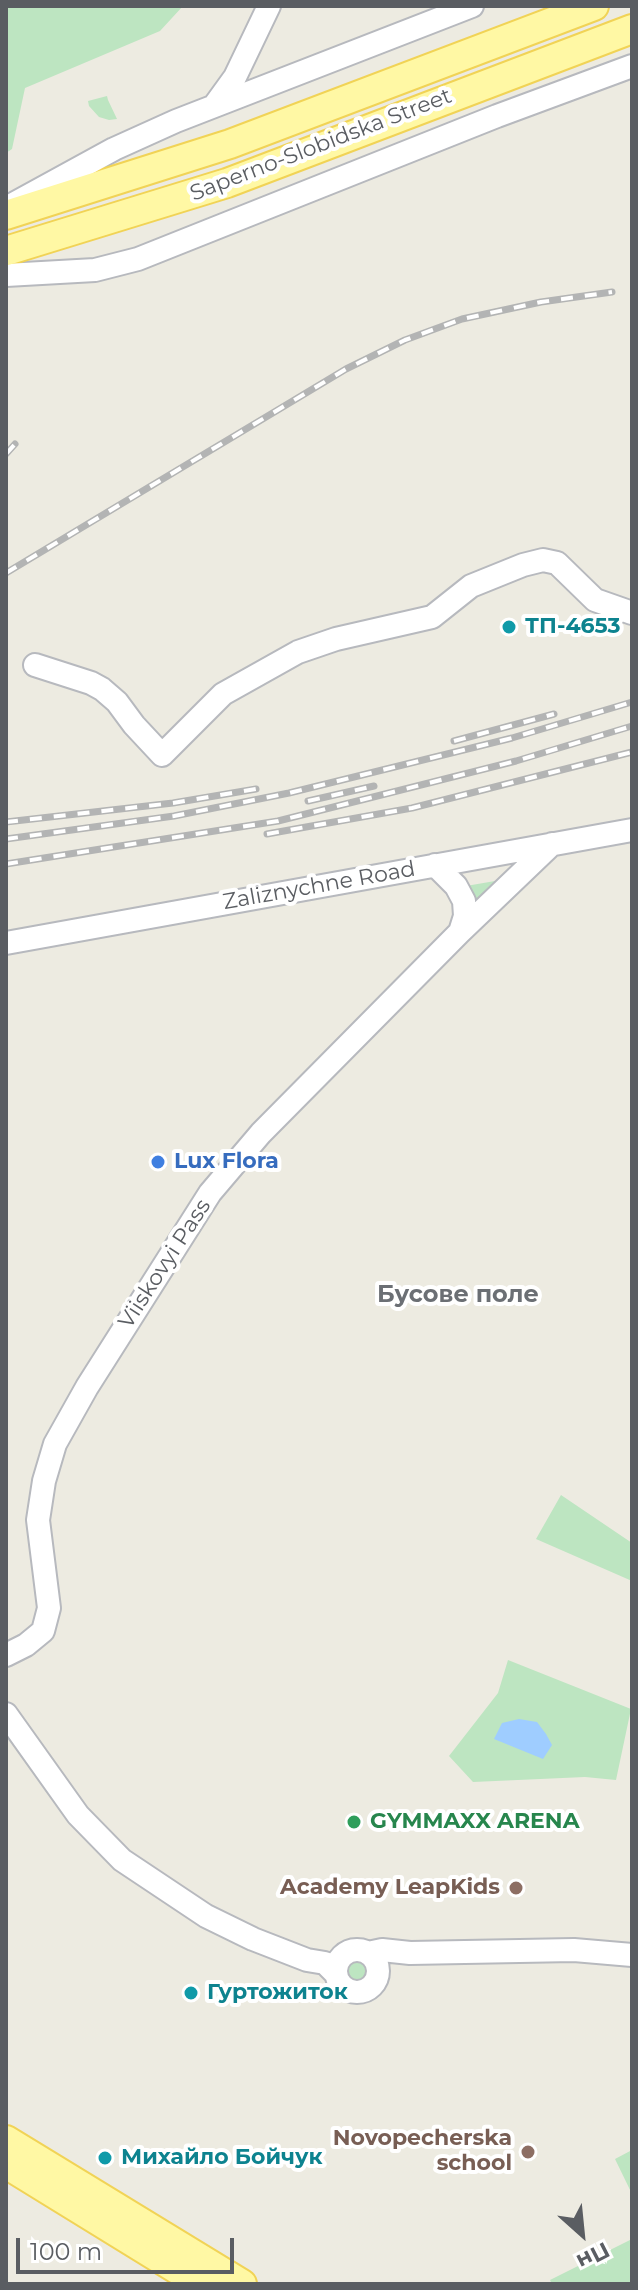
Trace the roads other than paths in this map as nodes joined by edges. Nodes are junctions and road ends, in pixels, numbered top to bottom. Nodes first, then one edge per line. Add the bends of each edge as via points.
1 (269, 6) edge
2 (472, 6) edge
3 (594, 6) edge
4 (632, 29) edge
5 (632, 66) edge
6 (213, 108) junction
7 (6, 208) edge
8 (6, 215) edge
9 (6, 251) edge
10 (6, 275) edge
11 (632, 613) edge
12 (35, 665) dead end
13 (632, 830) edge
14 (552, 844) junction
15 (435, 865) junction
16 (460, 932) junction
17 (6, 943) edge
18 (6, 1655) edge
19 (6, 1714) edge
20 (632, 1943) edge
21 (574, 1950) junction
22 (632, 1955) edge
23 (373, 1960) junction
24 (340, 1963) junction
25 (6, 2140) edge
26 (6, 2164) edge
27 (201, 2284) edge
28 (242, 2284) edge

1 - 6 street via 235,77
2 - 6 street
3 - 8 main road, Saperno-Slobidska Street via 230,144
4 - 9 main road, Saperno-Slobidska Street via 227,183
5 - 10 street, Saperno-Slobidska Street via 138,259 95,270
6 - 7 street via 114,149
11 - 12 street via 595,600 557,563 523,565 471,586 432,617 298,652 223,694 162,755 102,689
13 - 14 street, Zaliznychne Road
14 - 15 street, Zaliznychne Road
14 - 16 street, Viiskovyi Pass
15 - 16 street via 464,901
15 - 17 street, Zaliznychne Road
16 - 18 street, Viiskovyi Pass via 261,1133 210,1193 87,1387 55,1444 44,1481 38,1520 49,1608 43,1631
19 - 24 street via 78,1815 122,1860 206,1916 253,1939 307,1960
20 - 21 street
21 - 22 street
21 - 23 street via 410,1953
23 - 24 street via 358,1949
23 - 24 street via 376,1980 359,1992 341,1984
25 - 28 main road
26 - 27 main road

